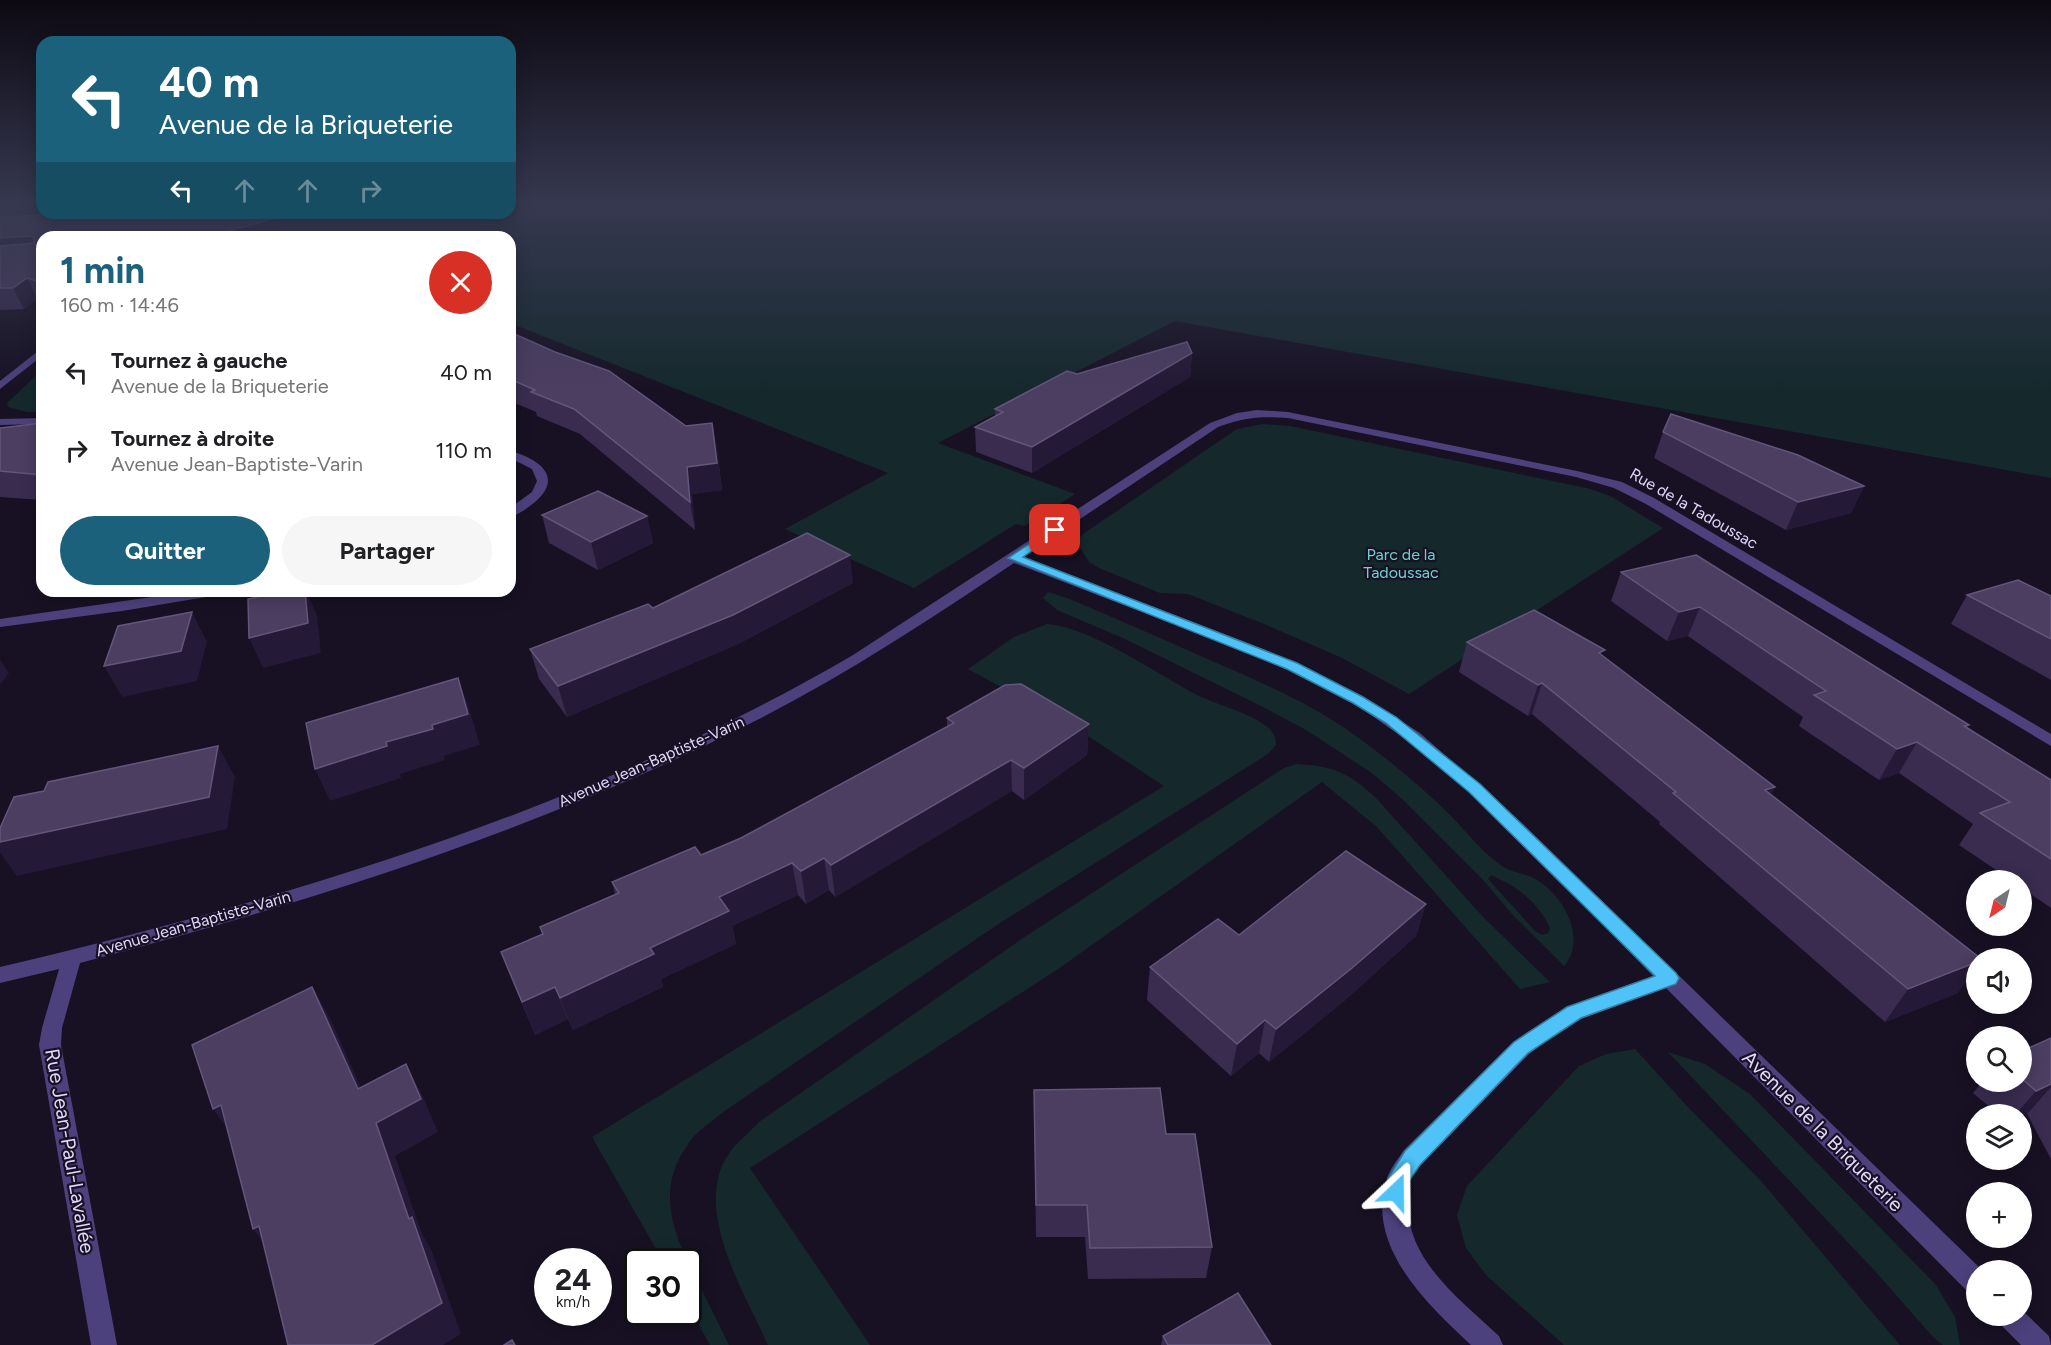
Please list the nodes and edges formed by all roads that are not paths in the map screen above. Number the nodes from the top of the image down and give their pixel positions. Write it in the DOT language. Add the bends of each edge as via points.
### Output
graph roads {
  1 [pos="36,356"];
  2 [pos="0,386"];
  3 [pos="1241,415"];
  4 [pos="0,422"];
  5 [pos="36,422"];
  6 [pos="516,457"];
  7 [pos="516,509"];
  8 [pos="1014,558"];
  9 [pos="182,597"];
  10 [pos="0,622"];
  11 [pos="2051,741"];
  12 [pos="72,958"];
  13 [pos="0,975"];
  14 [pos="1670,978"];
  15 [pos="1966,1272"];
  16 [pos="2020,1326"];
  17 [pos="104,1345"];
  18 [pos="1490,1345"];
  19 [pos="2040,1345"];
  1 -- 2 [label="street"];
  3 -- 8 [label="street, Avenue Jean-Baptiste-Varin" via="1214,425"];
  3 -- 11 [label="street, Rue de la Tadoussac" via="1288,415 1618,485"];
  4 -- 5 [label="street"];
  6 -- 7 [label="street" via="535,466 543,481 541,490"];
  8 -- 12 [label="street, Avenue Jean-Baptiste-Varin" via="917,623 808,687 596,787 344,879"];
  8 -- 14 [label="street, Avenue de la Briqueterie" via="1292,666 1383,715 1474,788"];
  9 -- 10 [label="street"];
  12 -- 13 [label="street, Avenue Jean-Baptiste-Varin"];
  12 -- 17 [label="street, Rue Jean-Paul-Lavallée" via="57,1004 50,1045"];
  14 -- 15 [label="street, Avenue de la Briqueterie"];
  14 -- 18 [label="street" via="1574,1013 1521,1048 1412,1158 1399,1178 1394,1206 1400,1237 1416,1269"];
  16 -- 19 [label="street"];
}
